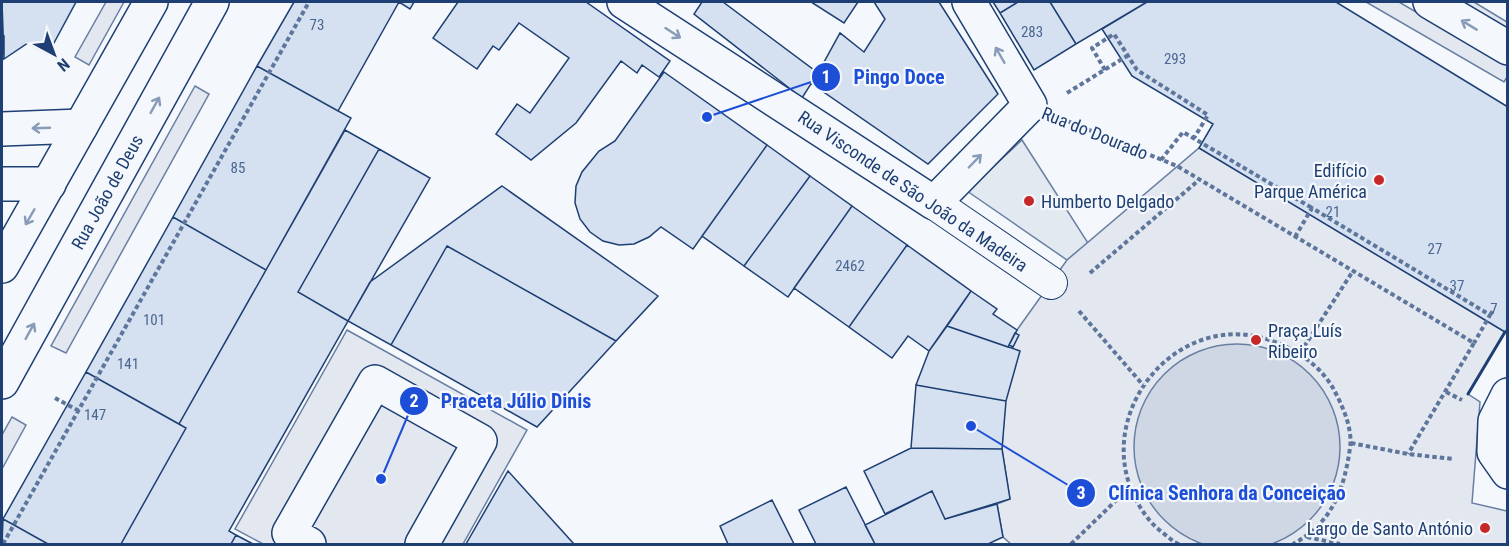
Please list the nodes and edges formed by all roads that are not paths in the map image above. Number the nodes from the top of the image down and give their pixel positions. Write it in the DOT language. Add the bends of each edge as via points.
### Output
graph roads {
  1 [pos="151,2"];
  2 [pos="212,2"];
  3 [pos="624,2"];
  4 [pos="969,2"];
  5 [pos="1430,2"];
  6 [pos="1508,48"];
  7 [pos="81,126"];
  8 [pos="2,129"];
  9 [pos="2,184"];
  10 [pos="49,184"];
  11 [pos="934,203"];
  12 [pos="2,266"];
  13 [pos="1058,289"];
  14 [pos="2,382"];
  15 [pos="1508,395"];
  16 [pos="1501,462"];
  17 [pos="309,544"];
  18 [pos="422,544"];
  1 -- 7 [label="street"];
  14 -- 2 [label="street, Rua João de Deus, one-way"];
  3 -- 11 [label="street, Rua Visconde de São João da Madeira, one-way"];
  11 -- 4 [label="street, Rua do Dourado, one-way" via="1030,105"];
  6 -- 5 [label="street, one-way"];
  7 -- 8 [label="street, one-way"];
  7 -- 10 [label="street"];
  9 -- 10 [label="street"];
  10 -- 12 [label="street, one-way"];
  11 -- 13 [label="street, Rua Visconde de São João da Madeira"];
  15 -- 16 [label="street" via="1495,421"];
  17 -- 18 [label="street" via="289,533 375,382 480,441"];
}
